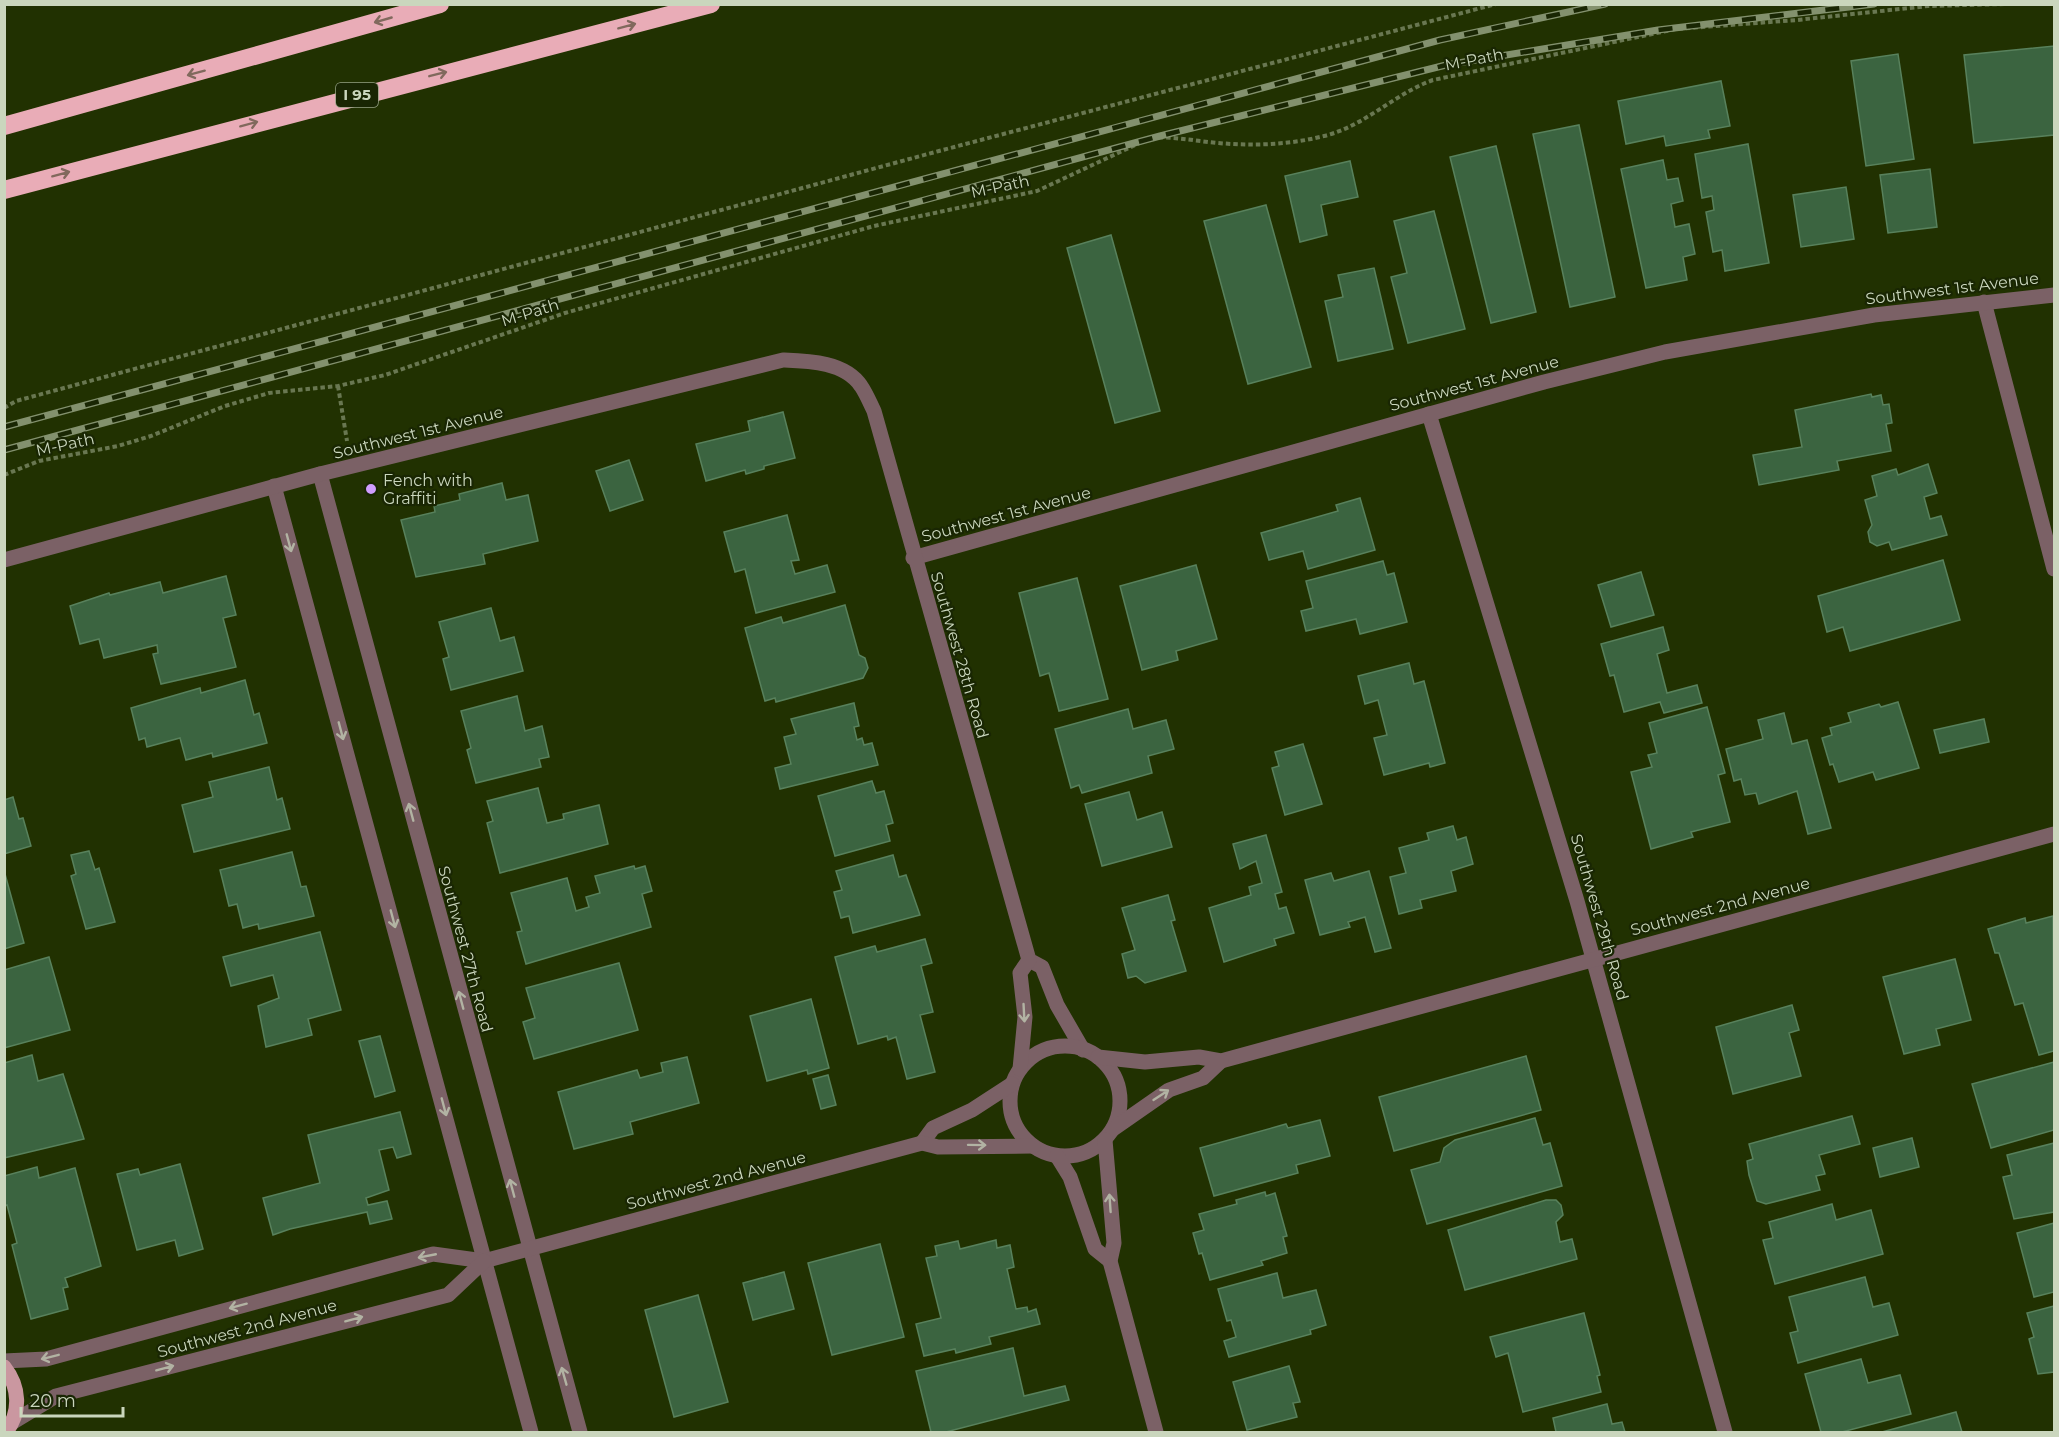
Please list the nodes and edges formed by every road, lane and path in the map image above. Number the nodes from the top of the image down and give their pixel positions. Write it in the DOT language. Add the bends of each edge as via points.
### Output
graph roads {
  1 [pos="440,4"];
  2 [pos="711,4"];
  3 [pos="1496,4"];
  4 [pos="2005,4"];
  5 [pos="4,126"];
  6 [pos="4,190"];
  7 [pos="2055,295"];
  8 [pos="1984,302"];
  9 [pos="842,370"];
  10 [pos="338,386"];
  11 [pos="4,408"];
  12 [pos="1429,414"];
  13 [pos="349,450"];
  14 [pos="320,474"];
  15 [pos="4,475"];
  16 [pos="274,486"];
  17 [pos="914,558"];
  18 [pos="4,560"];
  19 [pos="2055,569"];
  20 [pos="2055,834"];
  21 [pos="1594,958"];
  22 [pos="1029,960"];
  23 [pos="1083,1050"];
  24 [pos="1098,1058"];
  25 [pos="1221,1061"];
  26 [pos="1020,1069"];
  27 [pos="1012,1084"];
  28 [pos="1109,1134"];
  29 [pos="922,1143"];
  30 [pos="1033,1146"];
  31 [pos="1057,1156"];
  32 [pos="528,1249"];
  33 [pos="484,1261"];
  34 [pos="1110,1261"];
  35 [pos="4,1361"];
  36 [pos="4,1368"];
  37 [pos="8,1429"];
  38 [pos="531,1432"];
  39 [pos="580,1432"];
  40 [pos="1156,1432"];
  41 [pos="1725,1432"];
  1 -- 5 [label="highway, one-way"];
  6 -- 2 [label="highway, I 95, one-way"];
  3 -- 11 [label="path" via="939,151 16,401"];
  4 -- 10 [label="path, M-Path" via="1928,6 1676,29 1433,80 1412,87 1354,126 1323,137 1244,145 1170,136 1149,138 1037,191 874,226 555,316 385,375"];
  7 -- 8 [label="street, Southwest 1st Avenue"];
  8 -- 12 [label="street, Southwest 1st Avenue" via="1863,316 1665,352"];
  8 -- 19 [label="street"];
  9 -- 14 [label="street, Southwest 1st Avenue" via="814,361 783,360"];
  9 -- 17 [label="street, Southwest 28th Road" via="860,384 874,411"];
  10 -- 13 [label="path"];
  10 -- 15 [label="path, M-Path" via="269,393 140,439 39,461"];
  12 -- 17 [label="street, Southwest 1st Avenue"];
  12 -- 21 [label="street, Southwest 29th Road"];
  14 -- 16 [label="street, Southwest 1st Avenue"];
  32 -- 14 [label="street, Southwest 27th Road, one-way"];
  16 -- 18 [label="street, Southwest 1st Avenue"];
  16 -- 33 [label="street, one-way"];
  17 -- 22 [label="street, Southwest 28th Road"];
  20 -- 21 [label="street, Southwest 2nd Avenue"];
  21 -- 25 [label="street, Southwest 2nd Avenue"];
  21 -- 41 [label="street, Southwest 29th Road"];
  22 -- 23 [label="street, Southwest 28th Road" via="1042,967 1057,1005"];
  22 -- 26 [label="street, one-way" via="1020,973 1025,1017"];
  23 -- 24 [label="street"];
  23 -- 26 [label="street" via="1066,1046 1048,1048"];
  24 -- 25 [label="street, Southwest 2nd Avenue" via="1145,1062 1199,1057"];
  24 -- 28 [label="street" via="1117,1083 1120,1098 1119,1114"];
  28 -- 25 [label="street, Southwest 2nd Avenue, one-way" via="1169,1090 1203,1078"];
  26 -- 27 [label="street"];
  27 -- 29 [label="street, Southwest 2nd Avenue" via="933,1128"];
  27 -- 30 [label="street" via="1011,1112 1023,1137"];
  28 -- 31 [label="street" via="1083,1154"];
  34 -- 28 [label="street, one-way" via="1113,1243"];
  29 -- 30 [label="street, Southwest 2nd Avenue, one-way" via="938,1147"];
  29 -- 32 [label="street, Southwest 2nd Avenue"];
  30 -- 31 [label="street"];
  31 -- 34 [label="street" via="1070,1177 1095,1249"];
  32 -- 33 [label="street, Southwest 2nd Avenue"];
  39 -- 32 [label="street, Southwest 27th Road, one-way"];
  33 -- 35 [label="street, Southwest 2nd Avenue, one-way" via="433,1254 46,1359"];
  37 -- 33 [label="street, Southwest 2nd Avenue, one-way" via="56,1396 448,1295"];
  33 -- 38 [label="street"];
  34 -- 40 [label="street"];
  36 -- 37 [label="main road" via="17,1394 17,1407"];
}
